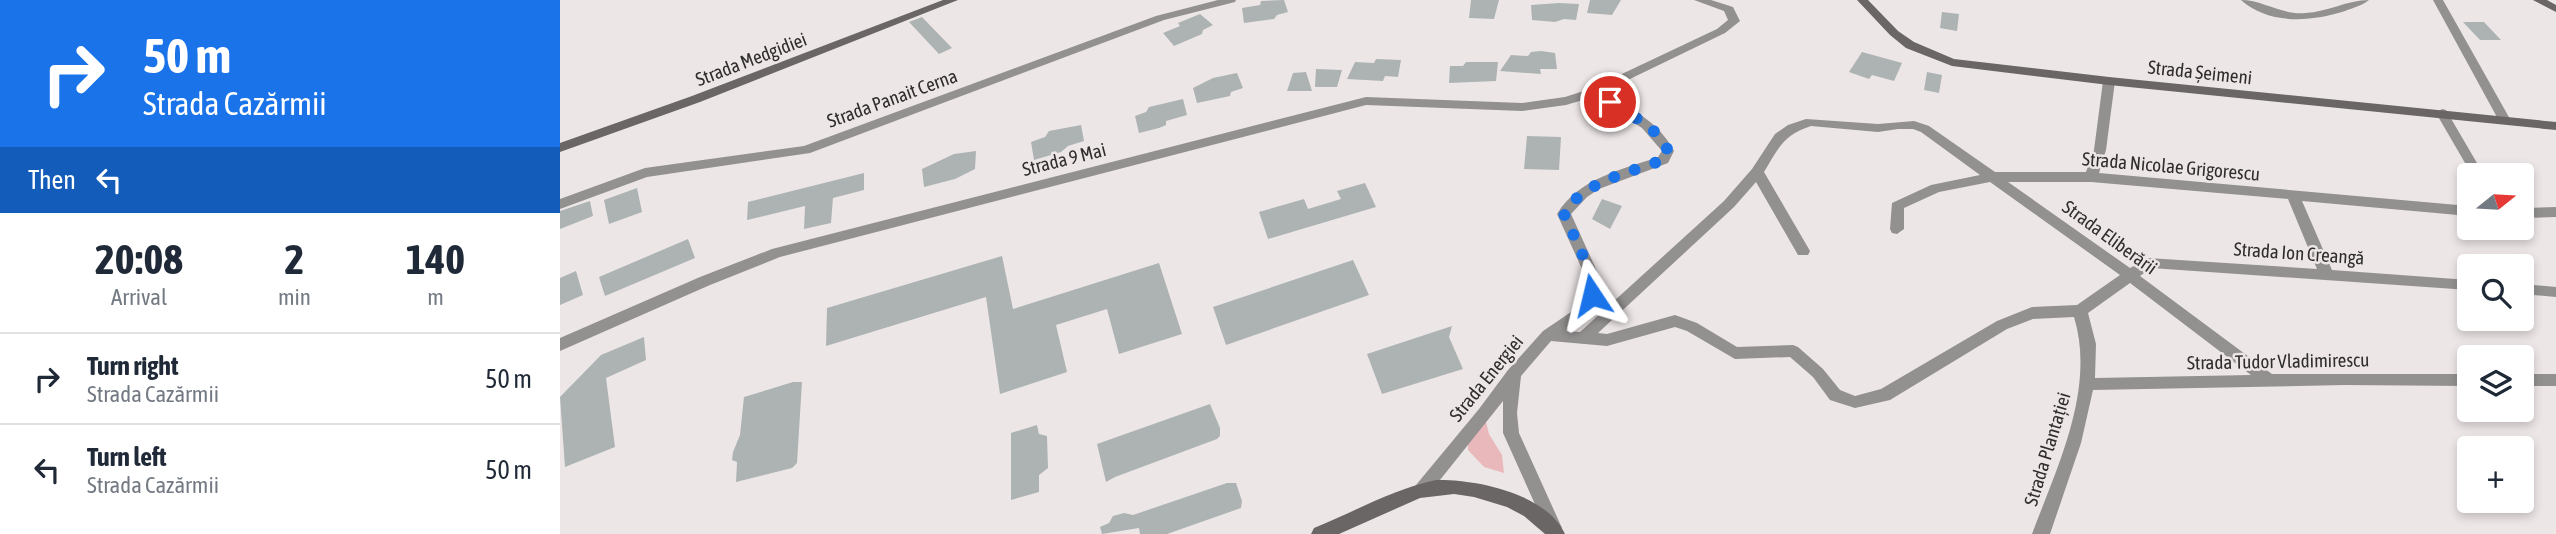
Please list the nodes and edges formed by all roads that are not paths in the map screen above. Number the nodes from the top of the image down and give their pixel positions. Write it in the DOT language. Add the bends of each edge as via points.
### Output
graph roads {
  1 [pos="953,0"];
  2 [pos="1231,0"];
  3 [pos="1699,0"];
  4 [pos="1863,0"];
  5 [pos="2246,0"];
  6 [pos="2364,0"];
  7 [pos="2438,0"];
  8 [pos="2538,0"];
  9 [pos="2556,9"];
  10 [pos="2109,81"];
  11 [pos="1594,92"];
  12 [pos="2442,113"];
  13 [pos="2504,119"];
  14 [pos="2556,126"];
  15 [pos="560,148"];
  16 [pos="2471,163"];
  17 [pos="1757,172"];
  18 [pos="1994,177"];
  19 [pos="2091,177"];
  20 [pos="2293,196"];
  21 [pos="560,204"];
  22 [pos="2457,210"];
  23 [pos="2556,212"];
  24 [pos="2534,213"];
  25 [pos="1897,229"];
  26 [pos="1803,251"];
  27 [pos="2326,273"];
  28 [pos="2131,276"];
  29 [pos="2457,284"];
  30 [pos="2534,290"];
  31 [pos="2556,292"];
  32 [pos="2080,312"];
  33 [pos="1548,335"];
  34 [pos="1583,338"];
  35 [pos="560,345"];
  36 [pos="1513,374"];
  37 [pos="2269,380"];
  38 [pos="2457,380"];
  39 [pos="2534,380"];
  40 [pos="2556,380"];
  41 [pos="2087,384"];
  42 [pos="1422,490"];
  43 [pos="1556,533"];
  44 [pos="1320,534"];
  45 [pos="2041,534"];
  1 -- 15 [label="main road, Strada Medgidiei"];
  2 -- 21 [label="street, Strada Panait Cerna" via="1160,18 806,150 645,173"];
  3 -- 11 [label="street, Strada 9 Mai" via="1729,9 1734,21"];
  4 -- 10 [label="main road, Strada Șeimeni" via="1894,33 1930,55 1979,66"];
  5 -- 6 [label="street" via="2291,18 2314,18"];
  7 -- 13 [label="street"];
  8 -- 9 [label="main road"];
  10 -- 12 [label="main road, Strada Șeimeni"];
  10 -- 19 [label="street" via="2100,150"];
  11 -- 33 [label="street" via="1653,130 1668,151 1663,160 1570,202 1564,214 1594,280 1592,295 1582,312"];
  11 -- 35 [label="street, Strada 9 Mai" via="1522,107 1366,101 777,253"];
  12 -- 13 [label="main road, Strada Șeimeni"];
  12 -- 16 [label="street"];
  13 -- 14 [label="main road, Strada Șeimeni"];
  17 -- 18 [label="street, Strada Eliberării" via="1779,136 1801,124 1826,122 1925,128"];
  17 -- 26 [label="street"];
  17 -- 34 [label="street"];
  18 -- 19 [label="street, Strada Nicolae Grigorescu"];
  18 -- 25 [label="street, Strada Nicolae Grigorescu" via="1936,188 1897,206"];
  18 -- 28 [label="street, Strada Eliberării"];
  19 -- 20 [label="street, Strada Nicolae Grigorescu"];
  20 -- 22 [label="street, Strada Nicolae Grigorescu"];
  20 -- 27 [label="street"];
  23 -- 24 [label="street"];
  27 -- 28 [label="street, Strada Ion Creangă" via="2148,263"];
  27 -- 29 [label="street, Strada Ion Creangă"];
  28 -- 32 [label="street"];
  28 -- 37 [label="street, Strada Eliberării"];
  30 -- 31 [label="street"];
  32 -- 34 [label="street, Strada Energiei" via="2032,313 2002,325 1885,395 1855,401 1835,395 1793,351 1735,353 1675,321 1607,340"];
  32 -- 41 [label="street, Strada Plantației" via="2089,346"];
  33 -- 34 [label="street, Strada Energiei"];
  33 -- 36 [label="street, Strada Energiei"];
  36 -- 42 [label="street, Strada Energiei"];
  36 -- 43 [label="street" via="1511,433"];
  37 -- 38 [label="street, Strada Tudor Vladimirescu"];
  37 -- 41 [label="street, Strada Tudor Vladimirescu"];
  39 -- 40 [label="street"];
  41 -- 45 [label="street, Strada Plantației" via="2069,456"];
  42 -- 43 [label="main road" via="1485,492 1516,502"];
  42 -- 44 [label="main road, Strada Energiei"];
}
